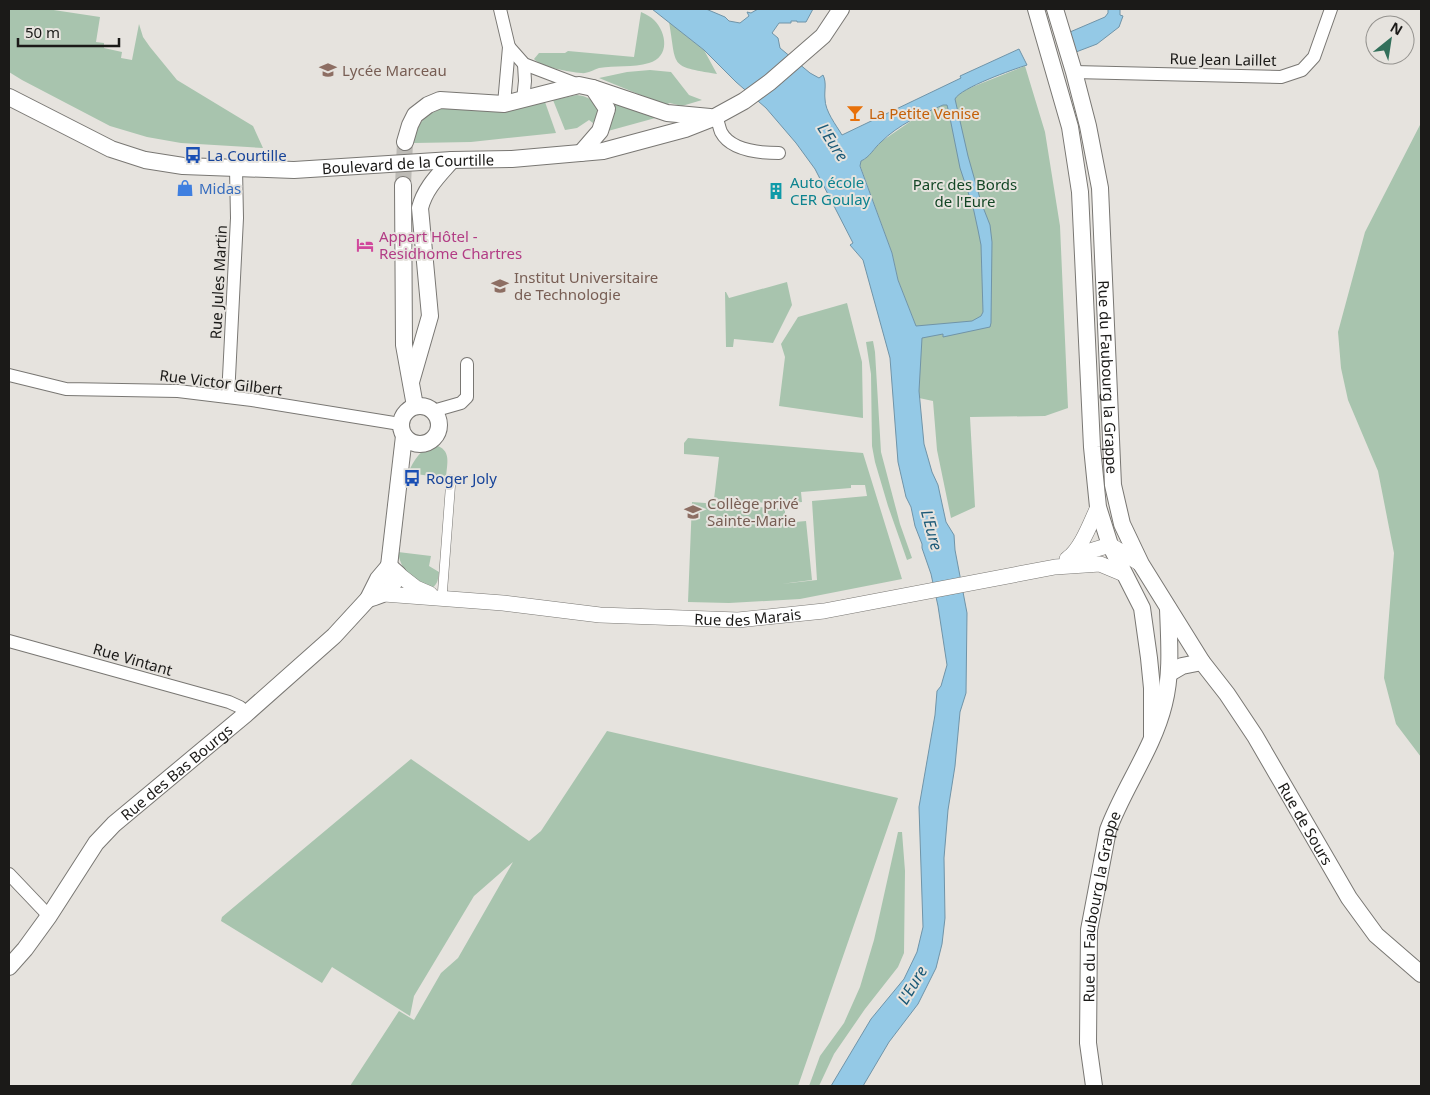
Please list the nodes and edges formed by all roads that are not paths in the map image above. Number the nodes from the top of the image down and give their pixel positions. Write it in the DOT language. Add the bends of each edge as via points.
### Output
graph roads {
  1 [pos="500,9"];
  2 [pos="827,9"];
  3 [pos="841,9"];
  4 [pos="1036,9"];
  5 [pos="1055,9"];
  6 [pos="1331,9"];
  7 [pos="509,47"];
  8 [pos="799,58"];
  9 [pos="524,64"];
  10 [pos="1074,72"];
  11 [pos="586,86"];
  12 [pos="9,97"];
  13 [pos="523,100"];
  14 [pos="504,104"];
  15 [pos="714,117"];
  16 [pos="404,142"];
  17 [pos="581,153"];
  18 [pos="779,153"];
  19 [pos="452,160"];
  20 [pos="236,169"];
  21 [pos="403,185"];
  22 [pos="467,364"];
  23 [pos="9,375"];
  24 [pos="411,382"];
  25 [pos="228,397"];
  26 [pos="416,406"];
  27 [pos="433,411"];
  28 [pos="402,430"];
  29 [pos="420,445"];
  30 [pos="400,475"];
  31 [pos="451,479"];
  32 [pos="1098,507"];
  33 [pos="1122,524"];
  34 [pos="1110,546"];
  35 [pos="1070,558"];
  36 [pos="1100,564"];
  37 [pos="1140,564"];
  38 [pos="1055,567"];
  39 [pos="393,570"];
  40 [pos="1124,574"];
  41 [pos="384,594"];
  42 [pos="440,598"];
  43 [pos="368,599"];
  44 [pos="1142,608"];
  45 [pos="1168,608"];
  46 [pos="1169,632"];
  47 [pos="9,641"];
  48 [pos="1202,662"];
  49 [pos="1170,673"];
  50 [pos="246,714"];
  51 [pos="1152,736"];
  52 [pos="9,874"];
  53 [pos="49,916"];
  54 [pos="9,967"];
  55 [pos="1421,974"];
  56 [pos="1094,1086"];
  1 -- 7 [label="street"];
  2 -- 8 [label="main road, Boulevard de la Courtille"];
  3 -- 8 [label="main road, Boulevard de la Courtille" via="823,36"];
  4 -- 32 [label="main road, Rue du Faubourg la Grappe" via="1070,127 1080,192 1092,447"];
  5 -- 10 [label="main road, Rue du Faubourg la Grappe"];
  6 -- 10 [label="street, Rue Jean Laillet" via="1314,57 1302,70 1281,77"];
  7 -- 9 [label="street"];
  7 -- 14 [label="street"];
  8 -- 15 [label="main road, Boulevard de la Courtille" via="744,101"];
  9 -- 11 [label="street"];
  9 -- 13 [label="street"];
  10 -- 33 [label="main road, Rue du Faubourg la Grappe" via="1100,188 1113,485"];
  11 -- 13 [label="main road"];
  11 -- 15 [label="main road" via="667,113"];
  11 -- 17 [label="main road" via="607,109 600,131"];
  12 -- 20 [label="main road, Boulevard de la Courtille" via="119,152 182,166"];
  13 -- 14 [label="main road"];
  14 -- 16 [label="main road" via="440,100 428,104 415,115"];
  15 -- 17 [label="main road, Boulevard de la Courtille" via="633,144"];
  15 -- 18 [label="street" via="721,132 733,144 762,153"];
  17 -- 19 [label="main road, Boulevard de la Courtille"];
  19 -- 20 [label="main road, Boulevard de la Courtille" via="294,170"];
  19 -- 24 [label="main road" via="423,196 420,208 430,316"];
  20 -- 25 [label="street, Rue Jules Martin" via="237,218"];
  21 -- 24 [label="main road" via="404,345"];
  22 -- 27 [label="street" via="467,398 461,403"];
  23 -- 25 [label="street, Rue Victor Gilbert" via="66,389 178,390"];
  24 -- 26 [label="main road"];
  25 -- 28 [label="street, Rue Victor Gilbert"];
  26 -- 27 [label="main road" via="425,406"];
  26 -- 28 [label="main road" via="404,414"];
  27 -- 29 [label="main road" via="439,420 438,432 433,440"];
  28 -- 29 [label="main road" via="411,442"];
  28 -- 30 [label="main road"];
  29 -- 30 [label="main road"];
  30 -- 39 [label="main road"];
  31 -- 42 [label="street"];
  32 -- 34 [label="main road, Rue du Faubourg la Grappe"];
  32 -- 35 [label="street, Rue des Marais"];
  33 -- 34 [label="street"];
  33 -- 37 [label="main road, Rue du Faubourg la Grappe"];
  34 -- 35 [label="street, Rue des Marais"];
  34 -- 36 [label="street"];
  34 -- 37 [label="street"];
  34 -- 40 [label="main road, Rue du Faubourg la Grappe"];
  35 -- 38 [label="street, Rue des Marais"];
  36 -- 38 [label="street, Rue des Marais"];
  36 -- 40 [label="street, Rue des Marais"];
  37 -- 45 [label="main road, Rue du Faubourg la Grappe"];
  38 -- 42 [label="street, Rue des Marais" via="824,611 738,620 600,615"];
  39 -- 41 [label="main road" via="392,587"];
  39 -- 42 [label="street, Rue des Marais" via="416,588"];
  39 -- 43 [label="main road, Rue des Bas Bourgs" via="380,576"];
  40 -- 44 [label="main road, Rue du Faubourg la Grappe"];
  41 -- 42 [label="street, Rue des Marais"];
  41 -- 43 [label="main road"];
  43 -- 50 [label="main road, Rue des Bas Bourgs" via="334,636"];
  44 -- 46 [label="main road, Rue de Sours"];
  44 -- 51 [label="main road, Rue du Faubourg la Grappe" via="1151,680"];
  45 -- 46 [label="main road, Rue du Faubourg la Grappe"];
  45 -- 48 [label="main road, Rue de Sours"];
  46 -- 48 [label="main road, Rue de Sours"];
  46 -- 49 [label="main road, Rue du Faubourg la Grappe"];
  47 -- 50 [label="street, Rue Vintant" via="228,702"];
  48 -- 49 [label="main road" via="1182,666"];
  48 -- 55 [label="main road, Rue de Sours" via="1255,736 1349,898 1376,934"];
  49 -- 51 [label="main road, Rue du Faubourg la Grappe" via="1164,705"];
  50 -- 53 [label="main road, Rue des Bas Bourgs" via="114,824 96,843"];
  51 -- 56 [label="main road, Rue du Faubourg la Grappe" via="1108,830 1089,930 1088,1043"];
  52 -- 53 [label="street"];
  53 -- 54 [label="main road, Rue des Bas Bourgs"];
}
